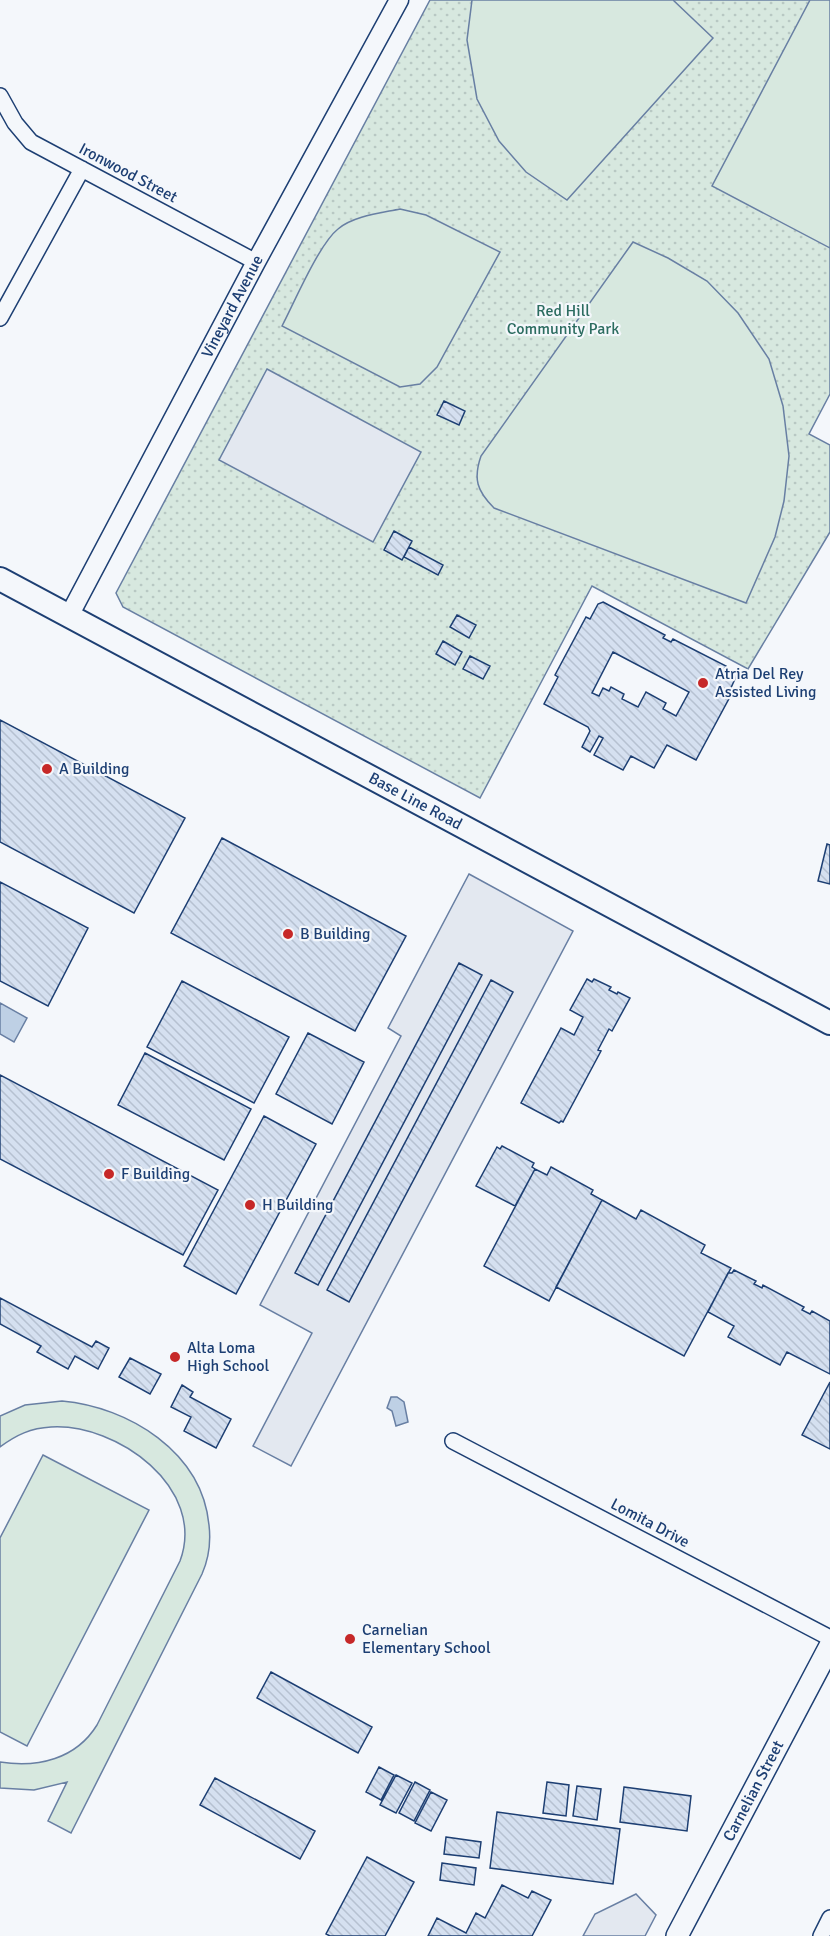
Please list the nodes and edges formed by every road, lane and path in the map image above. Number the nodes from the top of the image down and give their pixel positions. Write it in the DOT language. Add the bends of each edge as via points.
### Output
graph roads {
  1 [pos="399,0"];
  2 [pos="0,96"];
  3 [pos="82,169"];
  4 [pos="256,262"];
  5 [pos="0,318"];
  6 [pos="0,579"];
  7 [pos="69,616"];
  8 [pos="830,1023"];
  9 [pos="453,1441"];
  10 [pos="830,1638"];
  11 [pos="830,1646"];
  12 [pos="830,1918"];
  13 [pos="677,1936"];
  14 [pos="821,1936"];
  1 -- 4 [label="street, Vineyard Avenue"];
  2 -- 3 [label="street, Ironwood Street" via="31,142"];
  3 -- 4 [label="street, Ironwood Street"];
  3 -- 5 [label="street"];
  4 -- 7 [label="street, Vineyard Avenue"];
  6 -- 7 [label="main road, Base Line Road"];
  7 -- 8 [label="main road, Base Line Road"];
  9 -- 10 [label="street, Lomita Drive"];
  11 -- 13 [label="main road, Carnelian Street"];
  12 -- 14 [label="street"];
}
